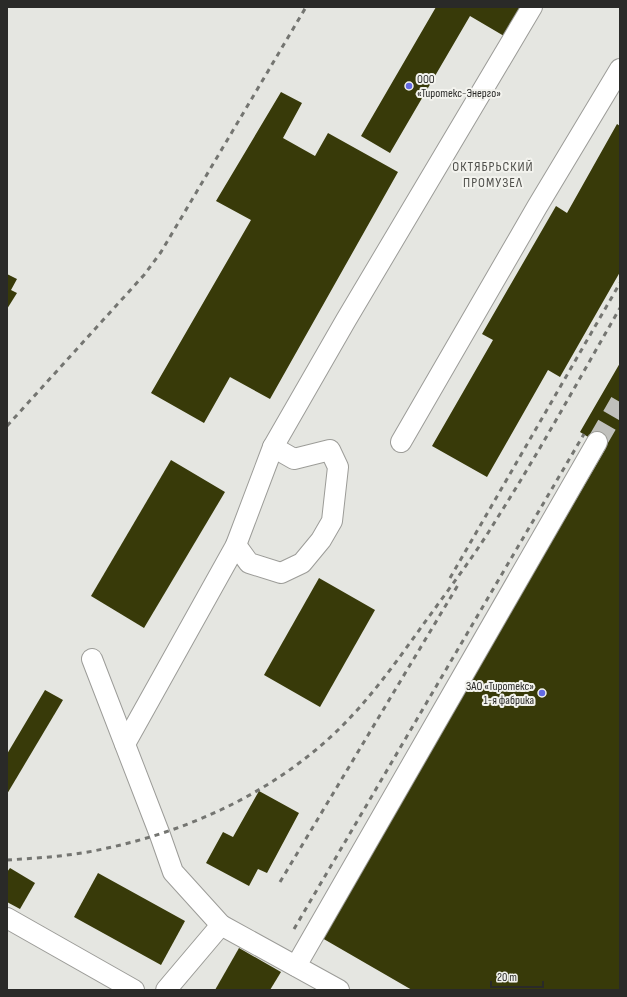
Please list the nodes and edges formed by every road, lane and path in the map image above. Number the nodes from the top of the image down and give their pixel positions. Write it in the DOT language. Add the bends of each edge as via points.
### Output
graph roads {
  1 [pos="532,7"];
  2 [pos="620,69"];
  3 [pos="401,442"];
  4 [pos="597,442"];
  5 [pos="273,447"];
  6 [pos="236,545"];
  7 [pos="92,659"];
  8 [pos="125,744"];
  9 [pos="7,918"];
  10 [pos="221,925"];
  11 [pos="296,966"];
  12 [pos="134,990"];
  13 [pos="166,990"];
  14 [pos="339,990"];
  1 -- 5 [label="lane"];
  2 -- 3 [label="lane"];
  4 -- 11 [label="lane"];
  5 -- 6 [label="lane"];
  5 -- 6 [label="lane" via="294,459 330,450 338,466 332,521 321,540 302,563 281,573 249,563"];
  6 -- 8 [label="lane"];
  7 -- 8 [label="lane"];
  8 -- 10 [label="lane" via="173,872"];
  9 -- 12 [label="lane"];
  10 -- 11 [label="lane"];
  10 -- 13 [label="lane"];
  11 -- 14 [label="lane"];
}
